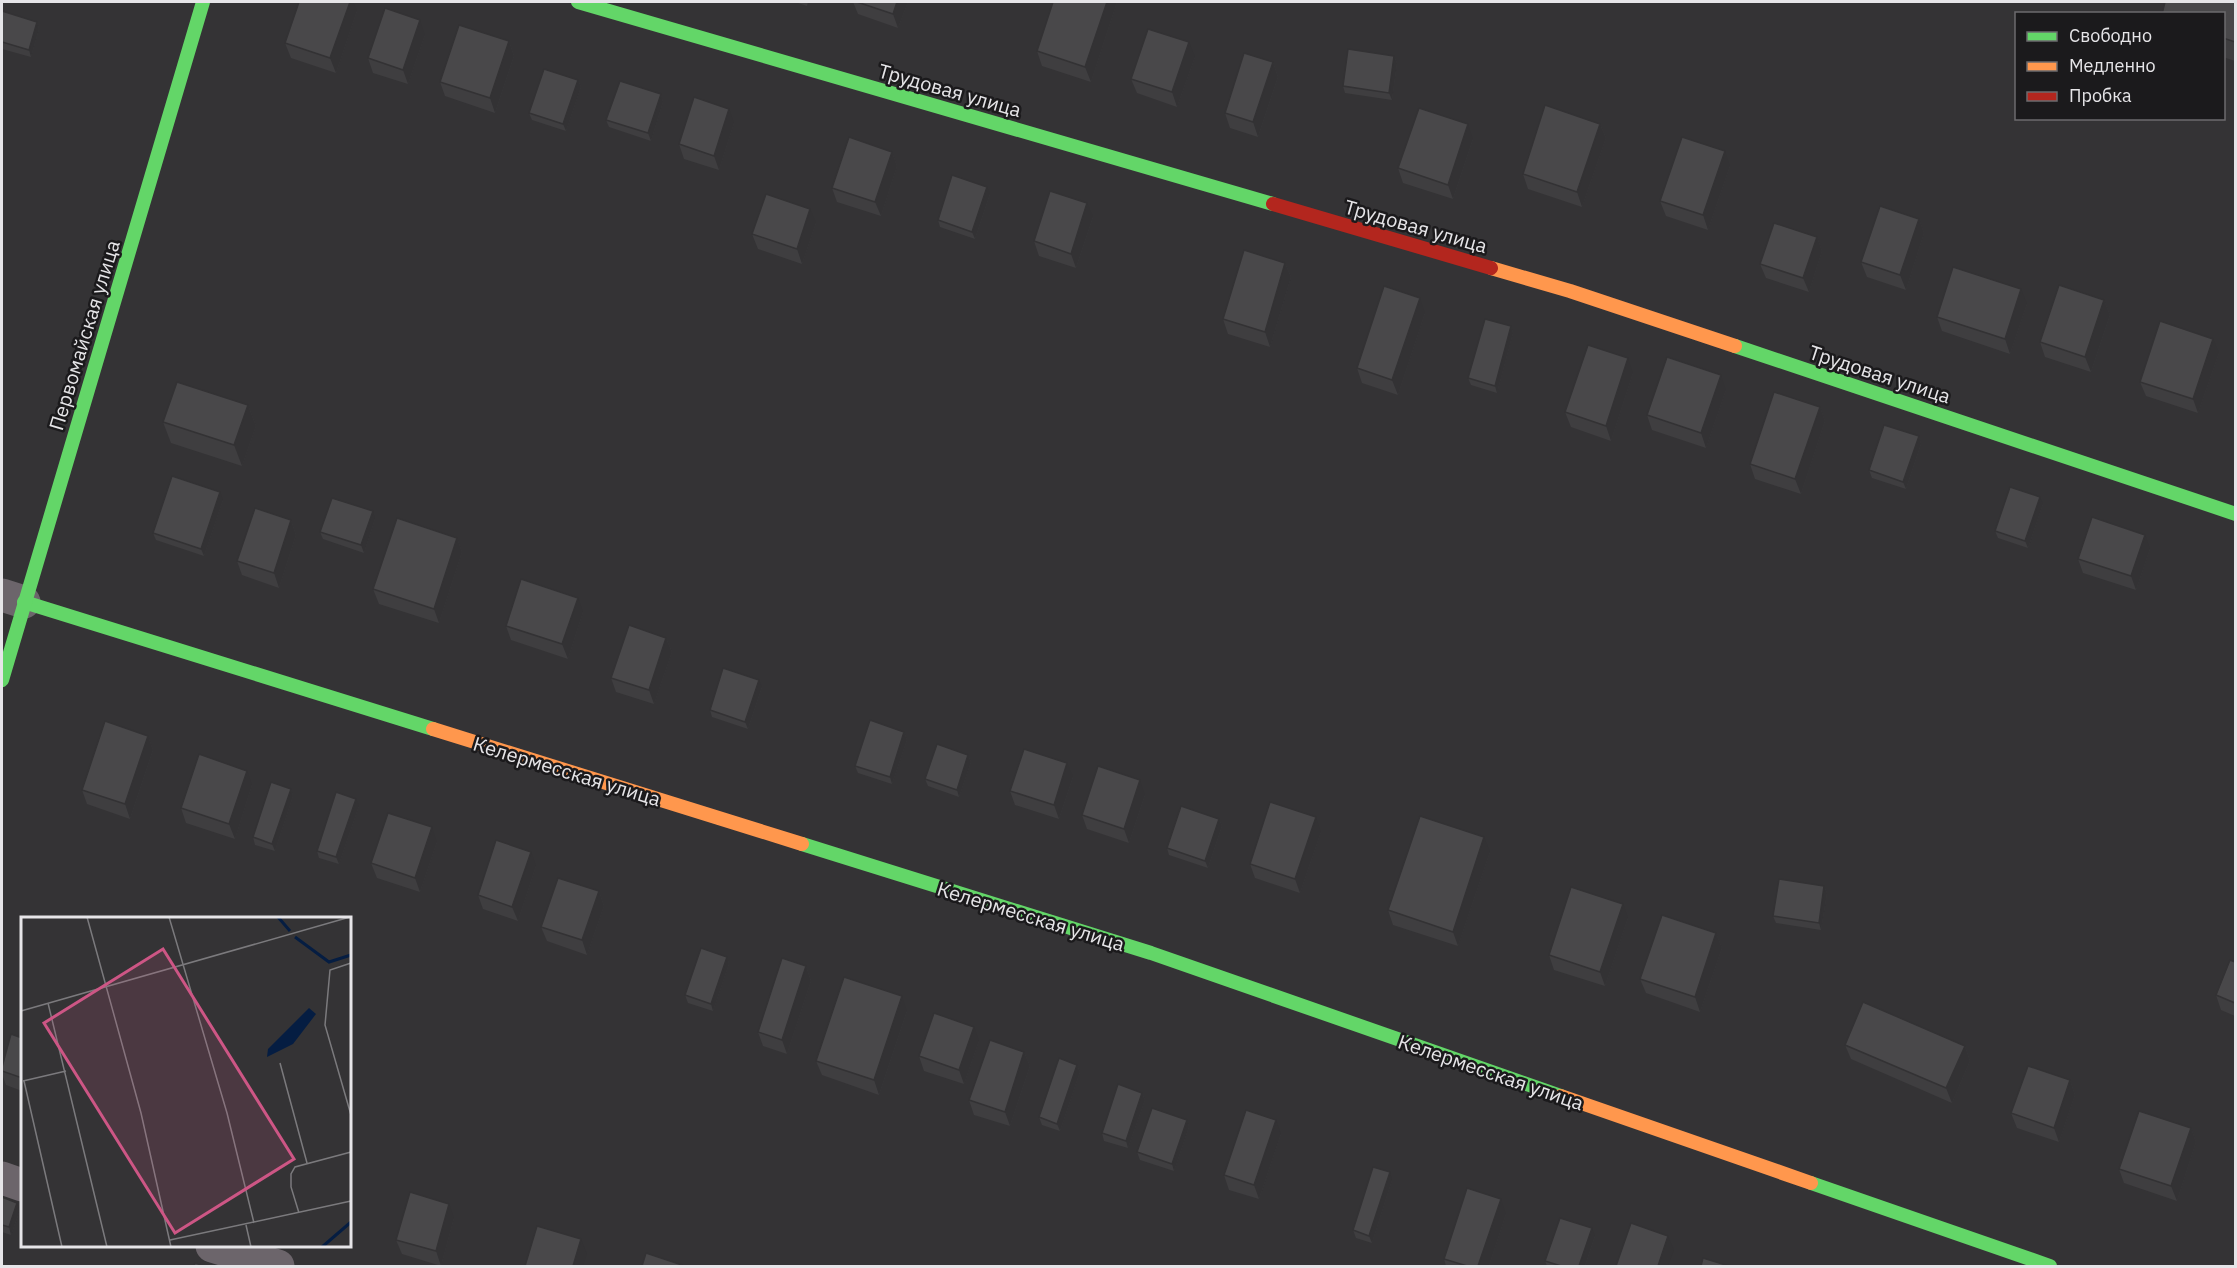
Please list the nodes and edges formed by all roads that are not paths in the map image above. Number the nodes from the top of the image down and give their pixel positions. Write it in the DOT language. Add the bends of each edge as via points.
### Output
graph roads {
  1 [pos="203,2"];
  2 [pos="578,2"];
  3 [pos="2235,513"];
  4 [pos="13,598"];
  5 [pos="2,680"];
  6 [pos="2,1178"];
  7 [pos="21,1185"];
  8 [pos="219,1247"];
  9 [pos="278,1266"];
  10 [pos="2050,1266"];
  1 -- 4 [label="street, Первомайская улица"];
  2 -- 3 [label="street, Трудовая улица" via="1570,291"];
  4 -- 5 [label="street, Первомайская улица"];
  4 -- 10 [label="street, Келермесская улица" via="1150,953"];
  6 -- 7 [label="street"];
  8 -- 9 [label="street"];
}
